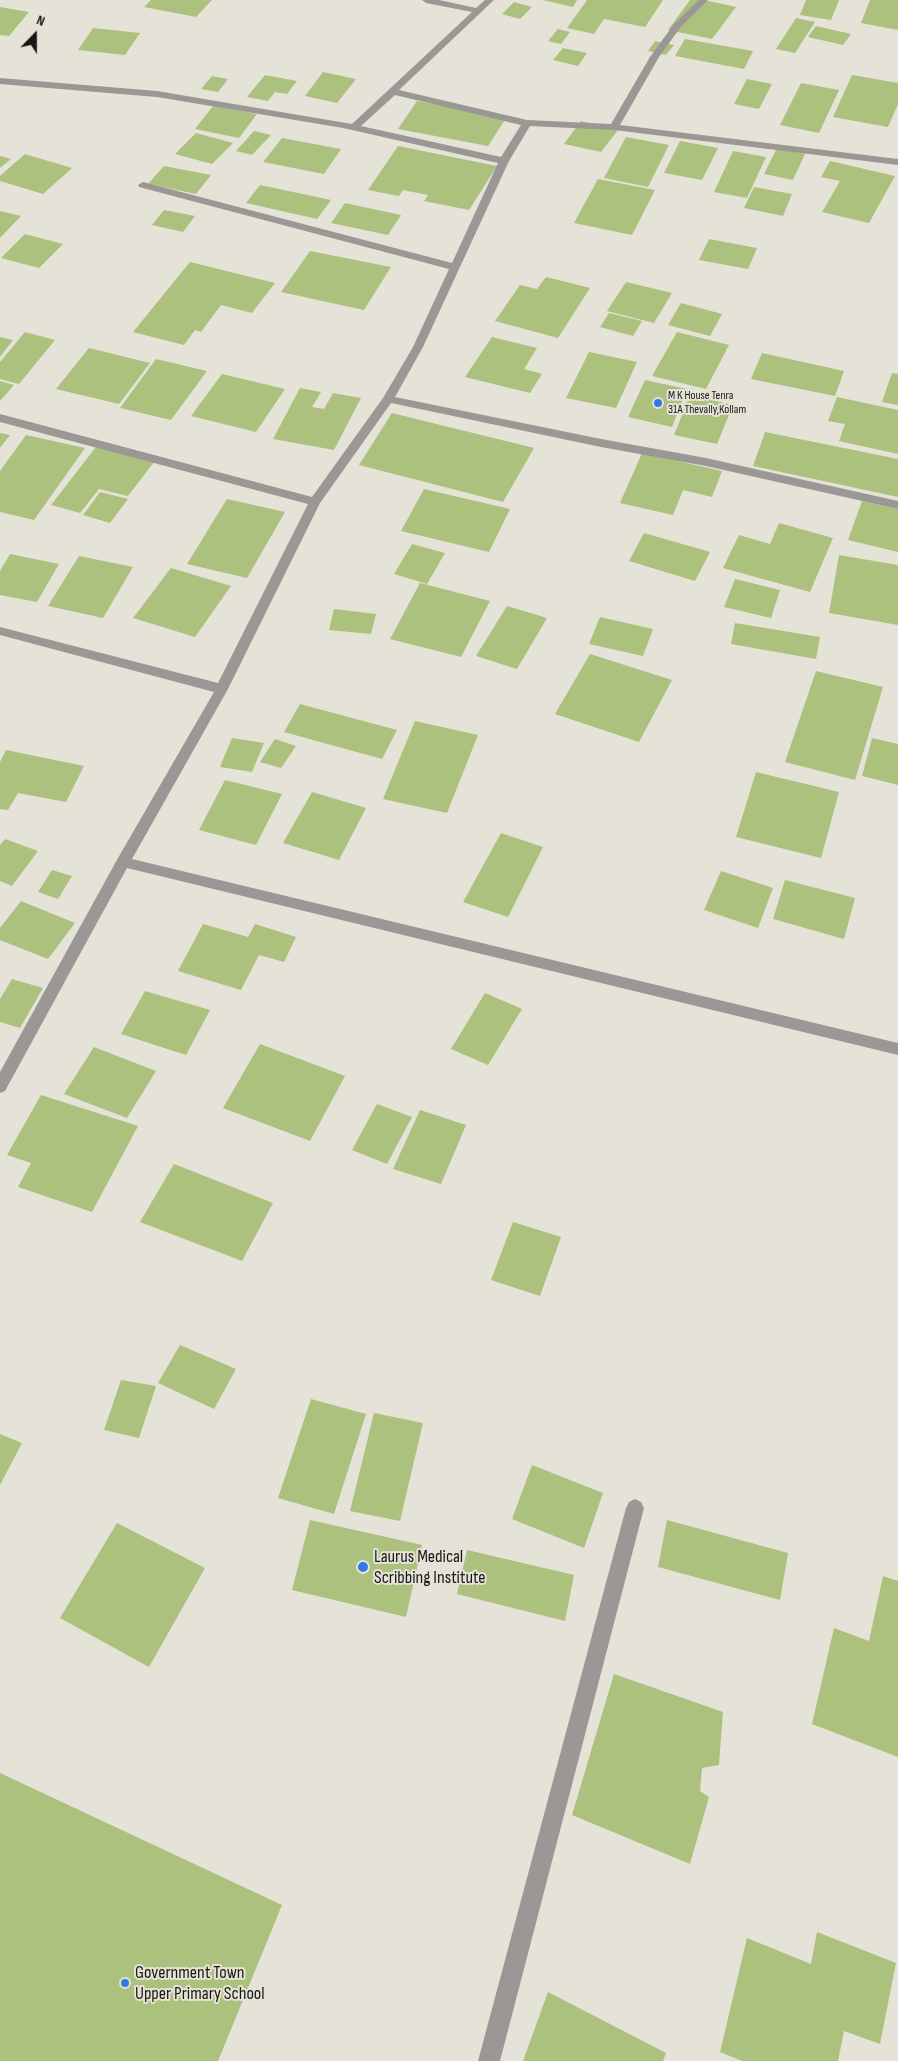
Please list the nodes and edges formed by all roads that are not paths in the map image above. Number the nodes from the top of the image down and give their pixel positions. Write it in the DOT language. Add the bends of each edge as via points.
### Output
graph roads {
  1 [pos="426,0"];
  2 [pos="490,0"];
  3 [pos="704,0"];
  4 [pos="478,11"];
  5 [pos="0,81"];
  6 [pos="394,92"];
  7 [pos="527,123"];
  8 [pos="614,127"];
  9 [pos="354,128"];
  10 [pos="504,161"];
  11 [pos="898,162"];
  12 [pos="143,185"];
  13 [pos="455,267"];
  14 [pos="388,399"];
  15 [pos="0,418"];
  16 [pos="314,502"];
  17 [pos="898,505"];
  18 [pos="0,631"];
  19 [pos="222,689"];
  20 [pos="123,862"];
  21 [pos="898,1049"];
  22 [pos="0,1086"];
  23 [pos="635,1508"];
  24 [pos="489,2061"];
  1 -- 4 [label="street"];
  2 -- 4 [label="street"];
  3 -- 8 [label="street" via="678,26 655,57"];
  4 -- 6 [label="street"];
  5 -- 9 [label="street" via="157,94"];
  6 -- 7 [label="street"];
  6 -- 9 [label="street"];
  7 -- 8 [label="street"];
  7 -- 10 [label="street"];
  8 -- 11 [label="street"];
  9 -- 10 [label="street"];
  10 -- 13 [label="street"];
  12 -- 13 [label="street"];
  13 -- 14 [label="street" via="418,347"];
  14 -- 16 [label="street"];
  14 -- 17 [label="street" via="698,460"];
  15 -- 16 [label="street"];
  16 -- 19 [label="street"];
  18 -- 19 [label="street"];
  19 -- 20 [label="street"];
  20 -- 21 [label="street"];
  20 -- 22 [label="street"];
  23 -- 24 [label="street"];
}
